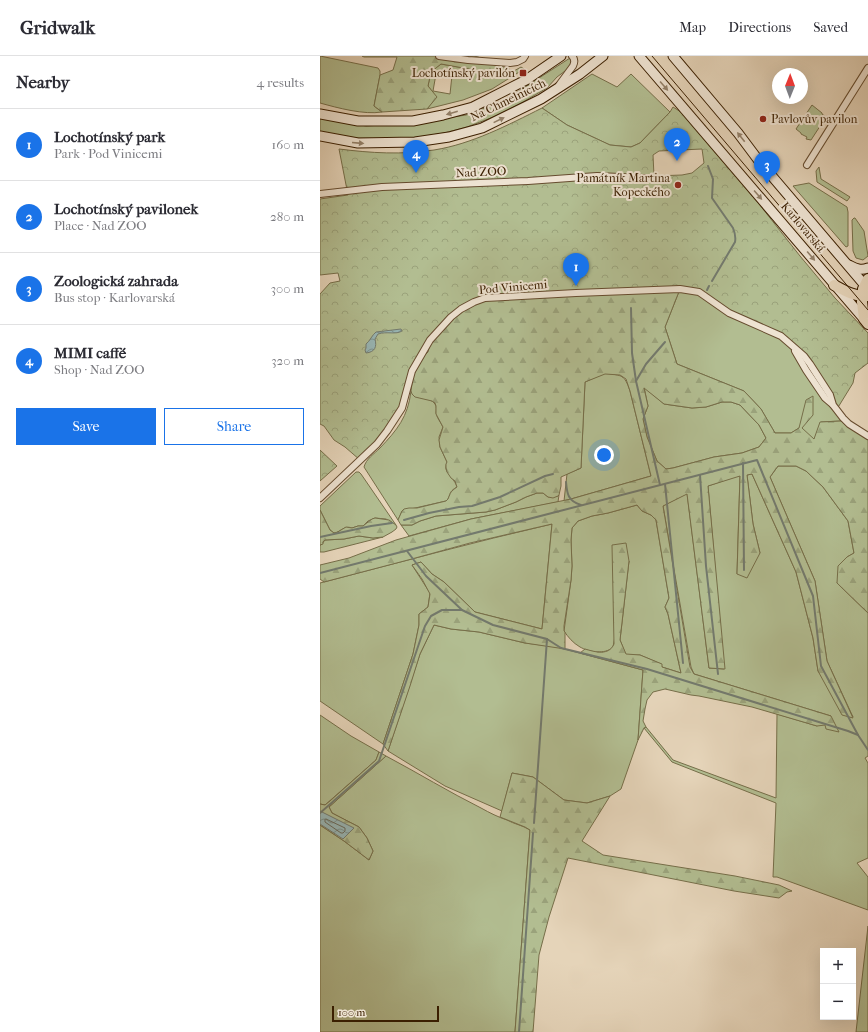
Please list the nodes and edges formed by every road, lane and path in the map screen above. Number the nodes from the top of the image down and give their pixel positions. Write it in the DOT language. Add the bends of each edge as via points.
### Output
graph roads {
  1 [pos="439,56"];
  2 [pos="525,56"];
  3 [pos="561,56"];
  4 [pos="572,56"];
  5 [pos="603,56"];
  6 [pos="639,56"];
  7 [pos="673,56"];
  8 [pos="868,68"];
  9 [pos="554,91"];
  10 [pos="320,114"];
  11 [pos="320,136"];
  12 [pos="807,165"];
  13 [pos="643,178"];
  14 [pos="320,194"];
  15 [pos="842,260"];
  16 [pos="868,268"];
  17 [pos="834,285"];
  18 [pos="866,289"];
  19 [pos="866,322"];
  20 [pos="868,436"];
  21 [pos="320,498"];
  1 -- 2 [label="street" via="510,64"];
  3 -- 10 [label="main road, Na Chmelnicích, one-way" via="520,84 473,107 443,115 413,121 358,121"];
  4 -- 9 [label="street" via="575,62 573,66"];
  5 -- 9 [label="main road, Na Chmelnicích"];
  6 -- 17 [label="main road, Karlovarská, one-way"];
  15 -- 7 [label="main road, Karlovarská, one-way"];
  8 -- 12 [label="street"];
  11 -- 9 [label="main road, Na Chmelnicích, one-way" via="358,144 415,142 449,137 482,128"];
  13 -- 14 [label="street, Nad ZOO" via="597,176 390,187"];
  15 -- 16 [label="main road" via="859,269"];
  15 -- 18 [label="main road, Karlovarská"];
  17 -- 18 [label="main road" via="852,294"];
  17 -- 19 [label="main road, Karlovarská"];
  18 -- 19 [label="main road" via="862,302"];
  20 -- 21 [label="street, Pod Vinicemi" via="843,418 804,356 781,336 729,313 699,292 680,289 485,298 461,309 430,340 412,371 402,408 387,431 377,444"];
}
